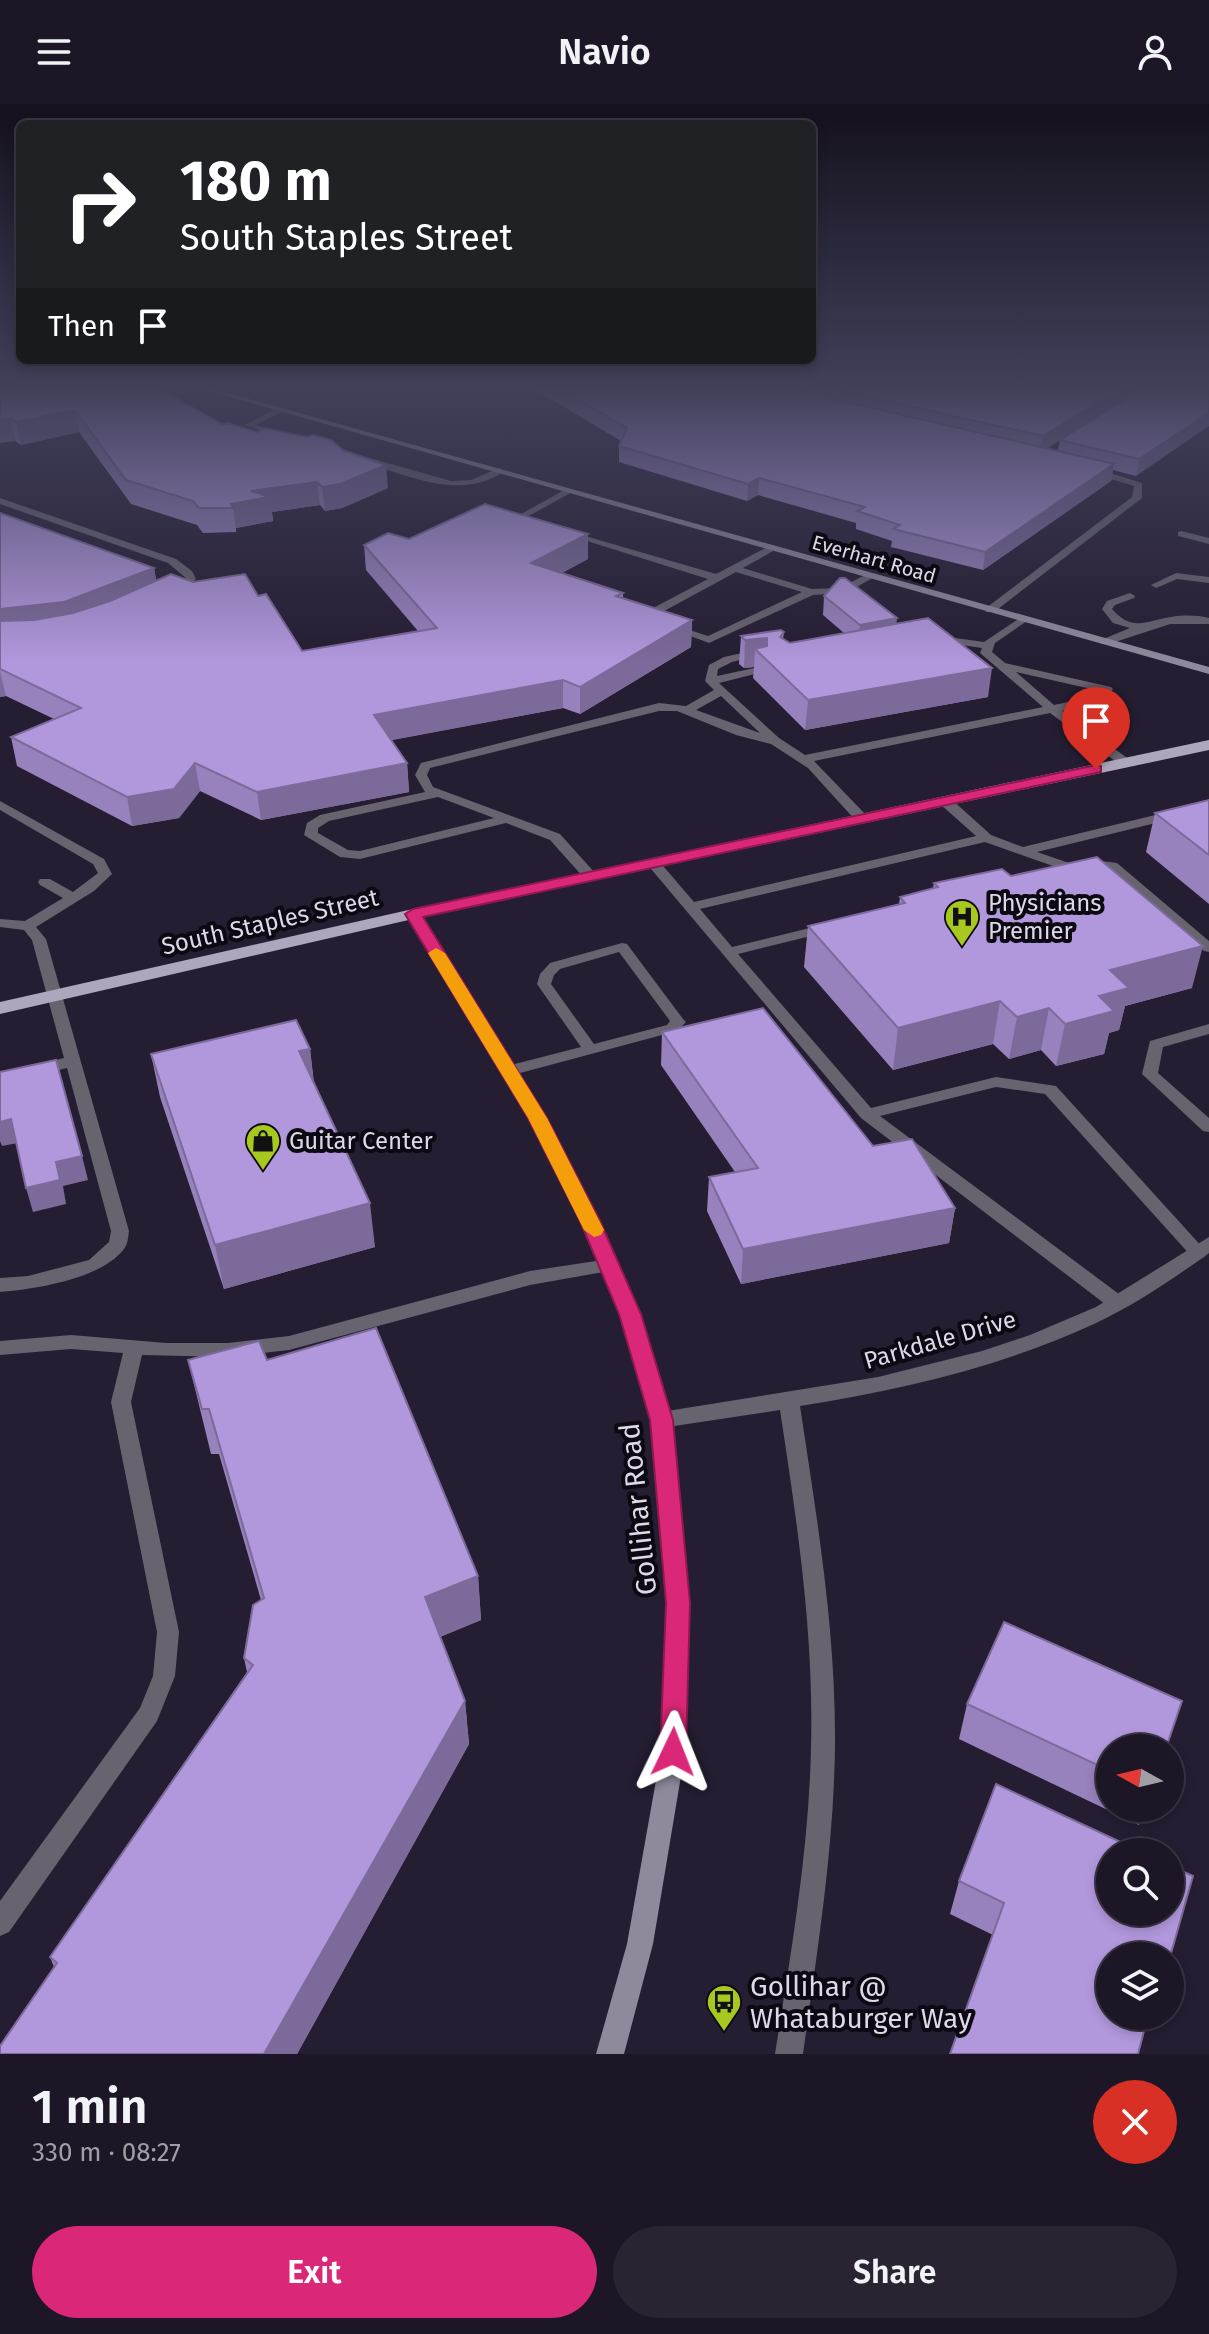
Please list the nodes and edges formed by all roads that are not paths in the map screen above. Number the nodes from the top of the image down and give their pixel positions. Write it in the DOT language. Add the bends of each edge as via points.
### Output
graph roads {
  1 [pos="437,480"];
  2 [pos="480,480"];
  3 [pos="530,480"];
  4 [pos="1122,480"];
  5 [pos="569,491"];
  6 [pos="0,501"];
  7 [pos="550,527"];
  8 [pos="565,532"];
  9 [pos="1181,534"];
  10 [pos="1209,541"];
  11 [pos="771,548"];
  12 [pos="734,568"];
  13 [pos="871,576"];
  14 [pos="717,578"];
  15 [pos="1209,580"];
  16 [pos="1156,585"];
  17 [pos="811,592"];
  18 [pos="1130,596"];
  19 [pos="166,597"];
  20 [pos="1209,606"];
  21 [pos="990,610"];
  22 [pos="1196,617"];
  23 [pos="1023,619"];
  24 [pos="1209,621"];
  25 [pos="1140,628"];
  26 [pos="915,640"];
  27 [pos="1105,642"];
  28 [pos="988,646"];
  29 [pos="770,650"];
  30 [pos="998,665"];
  31 [pos="1206,667"];
  32 [pos="759,670"];
  33 [pos="711,681"];
  34 [pos="722,691"];
  35 [pos="1052,709"];
  36 [pos="686,711"];
  37 [pos="775,741"];
  38 [pos="1209,745"];
  39 [pos="803,759"];
  40 [pos="1126,763"];
  41 [pos="439,793"];
  42 [pos="945,801"];
  43 [pos="0,805"];
  44 [pos="1209,806"];
  45 [pos="508,819"];
  46 [pos="862,819"];
  47 [pos="986,838"];
  48 [pos="1023,851"];
  49 [pos="653,863"];
  50 [pos="1067,867"];
  51 [pos="1036,875"];
  52 [pos="590,876"];
  53 [pos="45,882"];
  54 [pos="73,898"];
  55 [pos="691,907"];
  56 [pos="413,914"];
  57 [pos="0,923"];
  58 [pos="837,925"];
  59 [pos="28,926"];
  60 [pos="1209,948"];
  61 [pos="729,952"];
  62 [pos="56,995"];
  63 [pos="0,1008"];
  64 [pos="1208,1031"];
  65 [pos="590,1049"];
  66 [pos="74,1061"];
  67 [pos="509,1071"];
  68 [pos="0,1079"];
  69 [pos="867,1114"];
  70 [pos="1209,1127"];
  71 [pos="1204,1248"];
  72 [pos="609,1265"];
  73 [pos="0,1285"];
  74 [pos="1116,1302"];
  75 [pos="134,1347"];
  76 [pos="0,1348"];
  77 [pos="789,1401"];
  78 [pos="661,1420"];
  79 [pos="0,1923"];
  80 [pos="610,2054"];
  81 [pos="789,2054"];
  1 -- 2 [label="street"];
  3 -- 5 [label="main road, Everhart Road"];
  4 -- 21 [label="street" via="1139,485 1137,498"];
  5 -- 7 [label="street" via="519,518"];
  5 -- 11 [label="main road, Everhart Road"];
  6 -- 19 [label="street" via="172,561 191,579"];
  8 -- 14 [label="street"];
  9 -- 10 [label="street"];
  11 -- 12 [label="street"];
  11 -- 13 [label="main road, Everhart Road"];
  12 -- 14 [label="street"];
  12 -- 17 [label="street"];
  13 -- 17 [label="street" via="842,591"];
  13 -- 21 [label="main road, Everhart Road"];
  14 -- 17 [label="street" via="644,617 709,640"];
  15 -- 16 [label="street" via="1176,576"];
  18 -- 25 [label="street" via="1107,609 1117,621"];
  20 -- 22 [label="street"];
  21 -- 23 [label="main road, Everhart Road"];
  22 -- 24 [label="street"];
  22 -- 25 [label="street"];
  23 -- 27 [label="main road, Everhart Road"];
  23 -- 28 [label="street"];
  25 -- 27 [label="street"];
  26 -- 28 [label="street" via="952,639"];
  27 -- 31 [label="main road, Everhart Road"];
  28 -- 30 [label="street" via="986,653"];
  29 -- 33 [label="street" via="728,659 713,667"];
  30 -- 35 [label="street"];
  30 -- 35 [label="street" via="1107,689 1102,699"];
  32 -- 33 [label="street"];
  33 -- 34 [label="street"];
  34 -- 36 [label="street"];
  34 -- 37 [label="street"];
  35 -- 39 [label="street"];
  35 -- 40 [label="street"];
  36 -- 37 [label="street"];
  36 -- 41 [label="street" via="659,707 425,766 421,775 428,789"];
  37 -- 39 [label="street"];
  38 -- 40 [label="main road, South Staples Street"];
  39 -- 46 [label="street"];
  40 -- 42 [label="main road, South Staples Street"];
  41 -- 45 [label="street"];
  41 -- 45 [label="street" via="325,818 312,826 311,835 345,854 360,855"];
  42 -- 46 [label="main road, South Staples Street"];
  42 -- 47 [label="street"];
  43 -- 54 [label="street" via="99,862 105,874"];
  44 -- 48 [label="street"];
  45 -- 52 [label="street" via="555,837"];
  46 -- 49 [label="main road, South Staples Street"];
  47 -- 48 [label="street"];
  47 -- 55 [label="street"];
  48 -- 50 [label="street"];
  49 -- 52 [label="main road, South Staples Street"];
  49 -- 55 [label="street"];
  50 -- 51 [label="street"];
  50 -- 60 [label="street" via="1093,862 1112,866"];
  52 -- 56 [label="main road, South Staples Street"];
  53 -- 54 [label="street"];
  54 -- 59 [label="street"];
  55 -- 61 [label="street"];
  56 -- 62 [label="main road, South Staples Street"];
  56 -- 67 [label="main road, Gollihar Road"];
  57 -- 59 [label="street"];
  58 -- 61 [label="street"];
  59 -- 62 [label="street" via="39,939"];
  61 -- 69 [label="street"];
  62 -- 63 [label="main road, South Staples Street"];
  62 -- 66 [label="street"];
  64 -- 70 [label="street" via="1156,1044 1150,1074"];
  65 -- 65 [label="street" via="678,1022 622,947 555,966 547,974 544,984"];
  65 -- 67 [label="street"];
  66 -- 68 [label="street"];
  66 -- 73 [label="street" via="120,1231 118,1245 95,1265"];
  67 -- 72 [label="main road, Gollihar Road" via="538,1118"];
  69 -- 71 [label="street" via="996,1082 1050,1090"];
  69 -- 74 [label="street"];
  71 -- 74 [label="street, Parkdale Drive"];
  72 -- 75 [label="street" via="530,1278 289,1343 228,1350"];
  72 -- 78 [label="main road, Gollihar Road" via="630,1314"];
  74 -- 77 [label="street, Parkdale Drive" via="1089,1318 980,1360 877,1387"];
  75 -- 76 [label="street" via="71,1342"];
  75 -- 79 [label="street" via="121,1402 168,1632 164,1676 149,1714"];
  77 -- 78 [label="street, Parkdale Drive"];
  77 -- 81 [label="street" via="817,1582 824,1705 808,1929"];
  78 -- 80 [label="main road, Gollihar Road" via="678,1603 673,1752 640,1944"];
}
